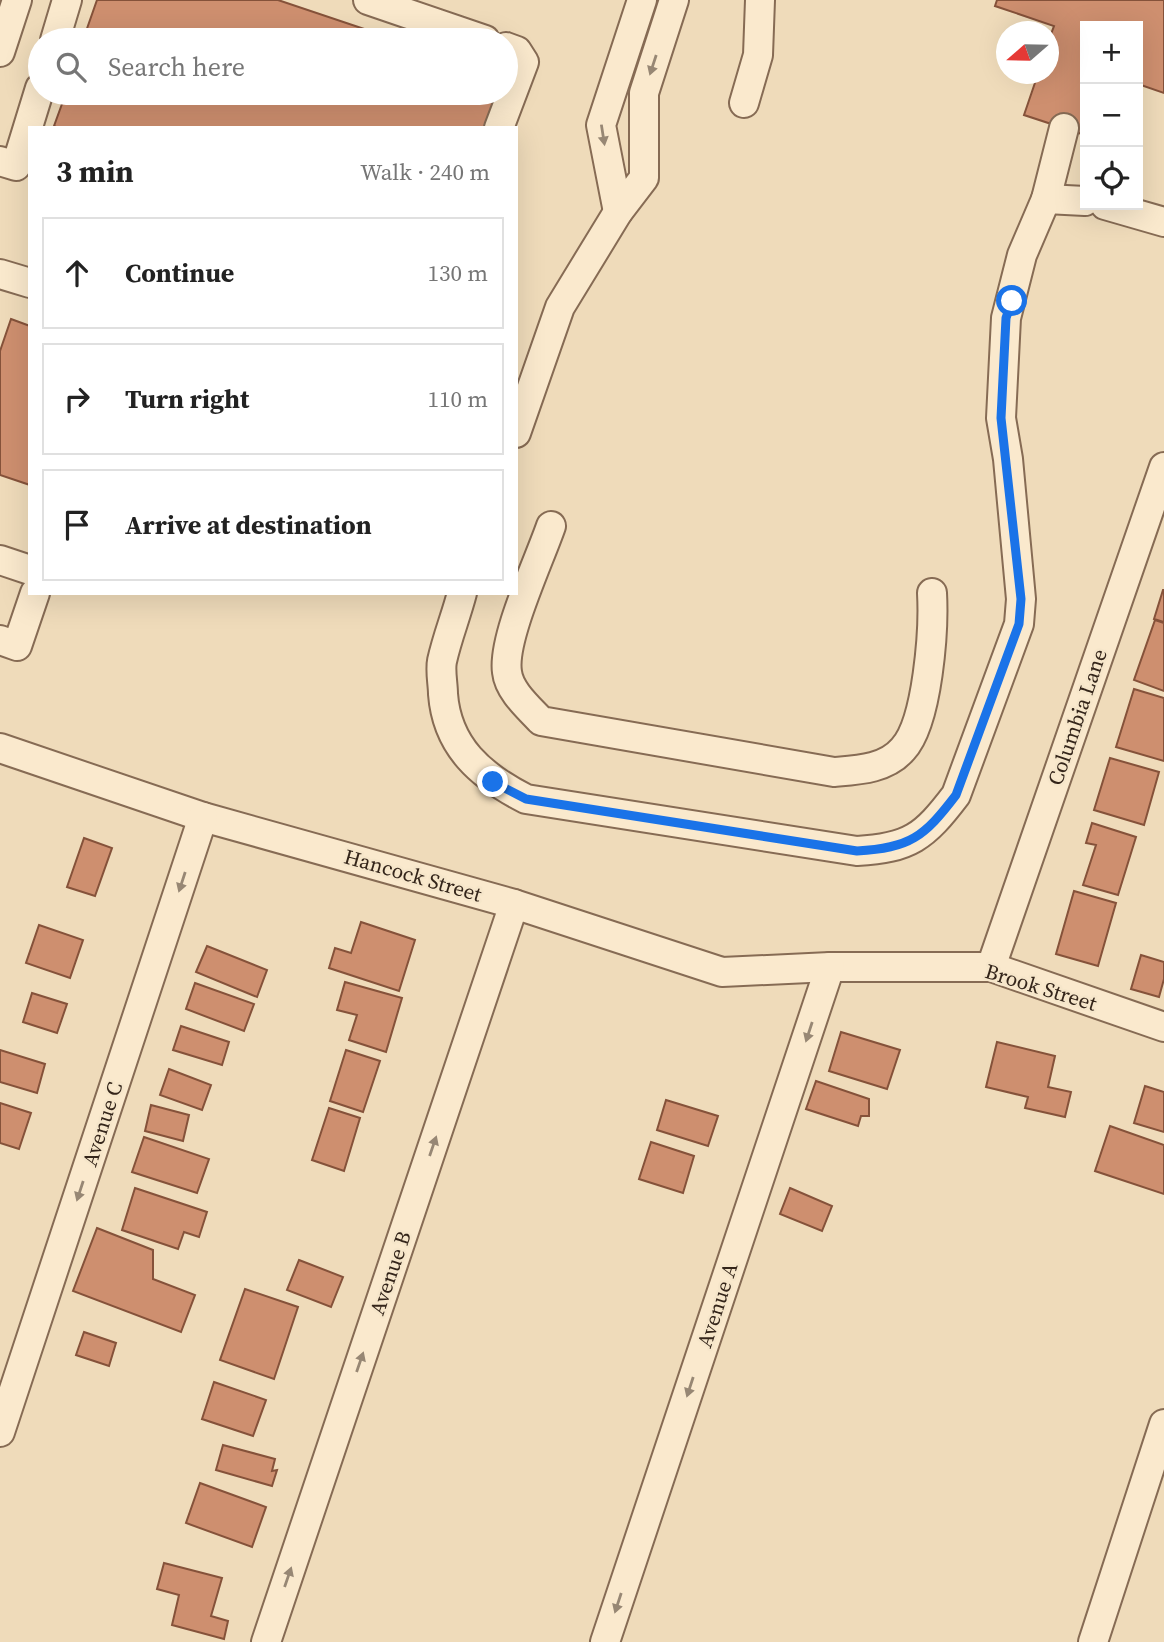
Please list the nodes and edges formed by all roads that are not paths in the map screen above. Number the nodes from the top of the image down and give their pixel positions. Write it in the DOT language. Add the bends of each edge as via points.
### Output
graph roads {
  1 [pos="17,0"];
  2 [pos="67,0"];
  3 [pos="368,0"];
  4 [pos="642,0"];
  5 [pos="674,0"];
  6 [pos="760,0"];
  7 [pos="59,28"];
  8 [pos="450,28"];
  9 [pos="0,50"];
  10 [pos="518,53"];
  11 [pos="518,78"];
  12 [pos="744,103"];
  13 [pos="35,105"];
  14 [pos="508,105"];
  15 [pos="500,126"];
  16 [pos="1064,128"];
  17 [pos="15,166"];
  18 [pos="1046,199"];
  19 [pos="1080,201"];
  20 [pos="1122,210"];
  21 [pos="618,212"];
  22 [pos="1164,222"];
  23 [pos="0,274"];
  24 [pos="28,282"];
  25 [pos="518,427"];
  26 [pos="1164,467"];
  27 [pos="551,526"];
  28 [pos="0,559"];
  29 [pos="28,569"];
  30 [pos="932,593"];
  31 [pos="34,595"];
  32 [pos="461,595"];
  33 [pos="0,640"];
  34 [pos="0,748"];
  35 [pos="203,817"];
  36 [pos="514,904"];
  37 [pos="830,967"];
  38 [pos="991,967"];
  39 [pos="1164,1027"];
  40 [pos="1164,1423"];
  41 [pos="0,1432"];
  42 [pos="266,1642"];
  43 [pos="605,1642"];
  44 [pos="1093,1642"];
  1 -- 9 [label="street"];
  2 -- 7 [label="street"];
  3 -- 8 [label="street"];
  4 -- 21 [label="street, one-way" via="601,125"];
  5 -- 21 [label="street, one-way" via="644,93 644,178"];
  6 -- 12 [label="street" via="753,77"];
  10 -- 11 [label="street" via="524,62"];
  13 -- 17 [label="street"];
  14 -- 15 [label="street"];
  16 -- 18 [label="street"];
  18 -- 19 [label="street"];
  18 -- 32 [label="street" via="1022,255 1006,318 1001,418 1021,599 1019,624 956,795 915,839 900,846 857,851 526,799 493,782 453,738 444,713 441,664"];
  20 -- 22 [label="street"];
  21 -- 25 [label="street" via="560,307"];
  23 -- 24 [label="street"];
  26 -- 38 [label="street, Columbia Lane"];
  27 -- 30 [label="street" via="509,643 507,674 541,722 834,772 874,768 903,750 918,724 934,626"];
  28 -- 29 [label="street"];
  31 -- 33 [label="street" via="17,646"];
  34 -- 35 [label="street, Hancock Street"];
  35 -- 36 [label="street, Hancock Street"];
  35 -- 41 [label="street, Avenue C, one-way"];
  36 -- 37 [label="street, Hancock Street" via="722,972"];
  42 -- 36 [label="street, Avenue B, one-way"];
  37 -- 38 [label="street, Brook Street"];
  37 -- 43 [label="street, Avenue A, one-way"];
  38 -- 39 [label="street, Brook Street"];
  40 -- 44 [label="street"];
}
